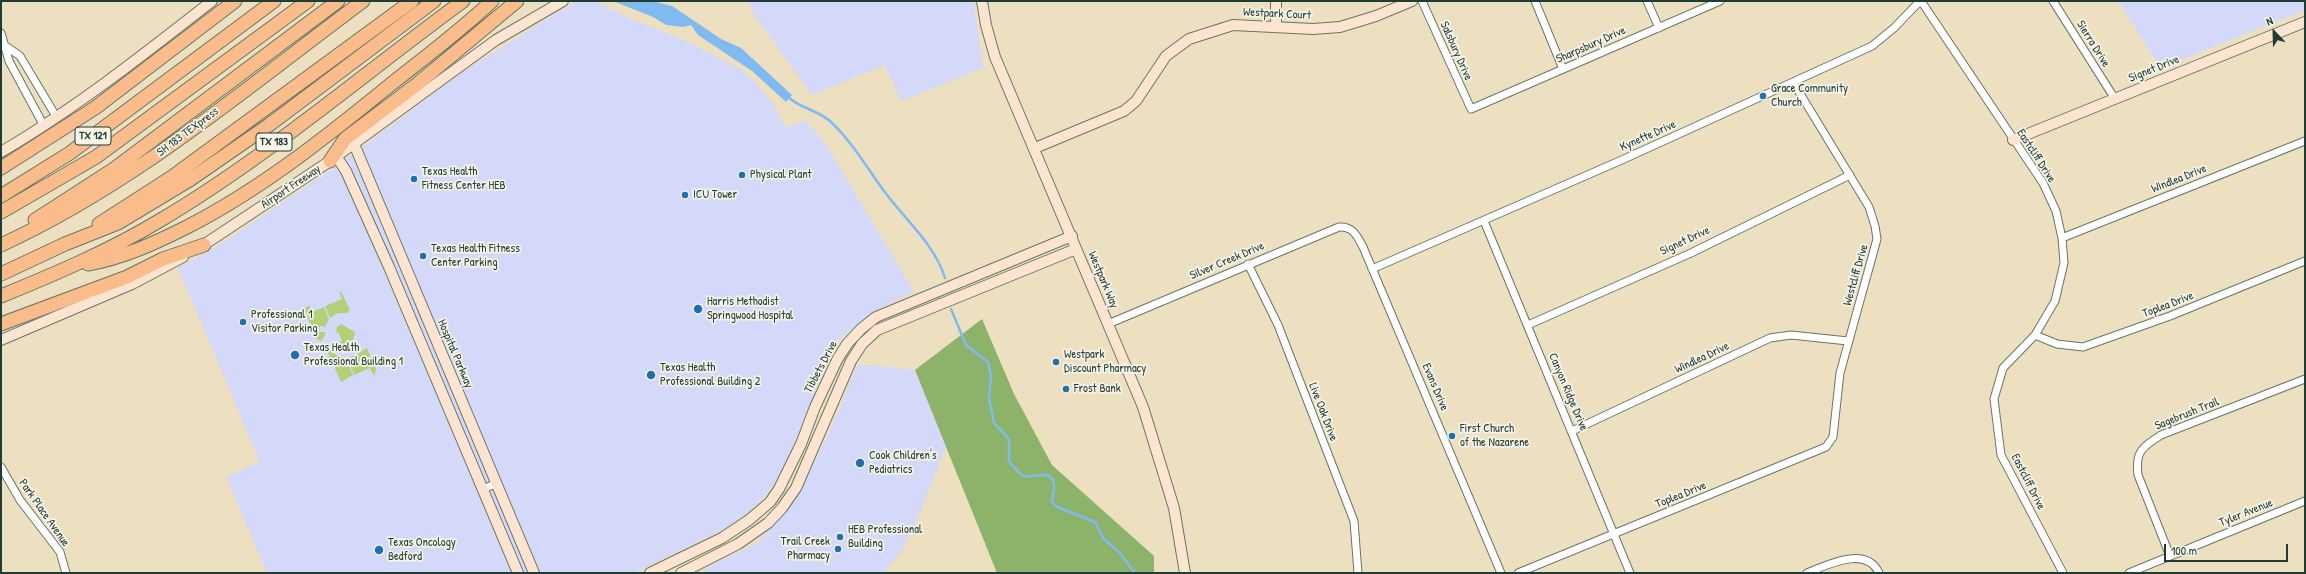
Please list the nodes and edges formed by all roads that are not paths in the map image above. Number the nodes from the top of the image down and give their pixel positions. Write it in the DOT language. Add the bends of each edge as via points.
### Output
graph roads {
  1 [pos="212,1"];
  2 [pos="235,1"];
  3 [pos="264,1"];
  4 [pos="274,1"];
  5 [pos="308,1"];
  6 [pos="338,1"];
  7 [pos="363,1"];
  8 [pos="412,1"];
  9 [pos="434,1"];
  10 [pos="463,1"];
  11 [pos="492,1"];
  12 [pos="517,1"];
  13 [pos="563,1"];
  14 [pos="982,1"];
  15 [pos="1276,1"];
  16 [pos="1412,1"];
  17 [pos="1422,1"];
  18 [pos="1535,1"];
  19 [pos="1647,1"];
  20 [pos="1720,1"];
  21 [pos="1921,1"];
  22 [pos="2053,1"];
  23 [pos="2305,22"];
  24 [pos="1276,27"];
  25 [pos="237,28"];
  26 [pos="1659,28"];
  27 [pos="1,33"];
  28 [pos="7,47"];
  29 [pos="1563,69"];
  30 [pos="1793,82"];
  31 [pos="2115,99"];
  32 [pos="1471,109"];
  33 [pos="57,118"];
  34 [pos="44,126"];
  35 [pos="2013,140"];
  36 [pos="2305,141"];
  37 [pos="354,144"];
  38 [pos="1035,148"];
  39 [pos="1,152"];
  40 [pos="333,159"];
  41 [pos="1,168"];
  42 [pos="1850,175"];
  43 [pos="1,196"];
  44 [pos="1,212"];
  45 [pos="1484,221"];
  46 [pos="1355,232"];
  47 [pos="1072,236"];
  48 [pos="2062,238"];
  49 [pos="1,241"];
  50 [pos="65,244"];
  51 [pos="1,245"];
  52 [pos="204,245"];
  53 [pos="1076,249"];
  54 [pos="2305,261"];
  55 [pos="1248,264"];
  56 [pos="75,266"];
  57 [pos="1372,269"];
  58 [pos="1,274"];
  59 [pos="1,296"];
  60 [pos="894,310"];
  61 [pos="898,320"];
  62 [pos="1,324"];
  63 [pos="1108,324"];
  64 [pos="1528,325"];
  65 [pos="2035,336"];
  66 [pos="1,340"];
  67 [pos="1848,340"];
  68 [pos="832,373"];
  69 [pos="844,378"];
  70 [pos="2305,379"];
  71 [pos="1833,421"];
  72 [pos="1572,431"];
  73 [pos="1,467"];
  74 [pos="787,472"];
  75 [pos="801,478"];
  76 [pos="495,484"];
  77 [pos="483,489"];
  78 [pos="2305,501"];
  79 [pos="762,510"];
  80 [pos="768,523"];
  81 [pos="1614,534"];
  82 [pos="2170,556"];
  83 [pos="664,570"];
  84 [pos="66,573"];
  85 [pos="518,573"];
  86 [pos="534,573"];
  87 [pos="650,573"];
  88 [pos="681,573"];
  89 [pos="1184,573"];
  90 [pos="1358,573"];
  91 [pos="1501,573"];
  92 [pos="1518,573"];
  93 [pos="1630,573"];
  94 [pos="1807,573"];
  95 [pos="1879,573"];
  96 [pos="2063,573"];
  97 [pos="2129,573"];
  1 -- 33 [label="street"];
  2 -- 41 [label="highway" via="95,108"];
  3 -- 25 [label="highway" via="249,12"];
  4 -- 25 [label="highway, TX 121"];
  5 -- 44 [label="highway" via="96,157"];
  6 -- 49 [label="highway" via="114,169"];
  7 -- 51 [label="highway, SH 183 TEXpress" via="158,155 78,206"];
  8 -- 50 [label="highway" via="172,177"];
  9 -- 50 [label="highway" via="208,168 118,223"];
  10 -- 56 [label="highway, TX 183" via="238,170 159,221"];
  11 -- 56 [label="highway" via="317,144 239,198 168,237 128,254 108,261"];
  12 -- 40 [label="highway" via="416,85 345,139"];
  13 -- 37 [label="street, Airport Freeway" via="496,40"];
  14 -- 38 [label="street, Westpark Way" via="995,57"];
  15 -- 24 [label="street"];
  16 -- 24 [label="street, Westpark Court" via="1340,27"];
  17 -- 32 [label="street, Salsbury Drive"];
  18 -- 29 [label="street"];
  19 -- 26 [label="street"];
  20 -- 26 [label="street, Sharpsbury Drive"];
  21 -- 30 [label="street, Kynette Drive" via="1872,46"];
  21 -- 35 [label="street, Eastcliff Drive"];
  22 -- 31 [label="street, Sierra Drive"];
  23 -- 31 [label="street, Signet Drive"];
  24 -- 38 [label="street, Westpark Court" via="1233,25 1189,39 1166,56 1136,101 1124,111"];
  25 -- 43 [label="highway, TX 121" via="76,148"];
  26 -- 29 [label="street, Sharpsbury Drive"];
  27 -- 28 [label="street"];
  28 -- 33 [label="street" via="20,56"];
  28 -- 34 [label="street" via="9,61"];
  29 -- 32 [label="street, Sharpsbury Drive"];
  30 -- 42 [label="street, Westcliff Drive"];
  30 -- 45 [label="street, Kynette Drive"];
  31 -- 35 [label="street, Signet Drive"];
  33 -- 34 [label="street"];
  34 -- 39 [label="street"];
  35 -- 48 [label="street, Eastcliff Drive" via="2043,183 2056,211"];
  36 -- 48 [label="street, Windlea Drive"];
  37 -- 40 [label="street, Airport Freeway"];
  37 -- 76 [label="street, Hospital Parkway"];
  38 -- 47 [label="street, Westpark Way"];
  40 -- 52 [label="street, Airport Freeway"];
  40 -- 77 [label="street" via="346,171"];
  42 -- 64 [label="street, Signet Drive" via="1691,253"];
  42 -- 67 [label="street, Westcliff Drive" via="1869,208 1876,226 1877,239"];
  45 -- 57 [label="street, Kynette Drive"];
  45 -- 64 [label="street, Canyon Ridge Drive"];
  46 -- 55 [label="street, Silver Creek Drive" via="1345,226 1339,227"];
  46 -- 57 [label="street, Evans Drive"];
  47 -- 53 [label="street, Westpark Way"];
  47 -- 60 [label="street, Tibbets Drive"];
  48 -- 65 [label="street, Eastcliff Drive" via="2064,264 2055,301"];
  50 -- 58 [label="highway"];
  52 -- 62 [label="highway"];
  52 -- 66 [label="street, Airport Freeway" via="132,284"];
  53 -- 61 [label="street, Tibbets Drive"];
  53 -- 63 [label="street, Westpark Way"];
  54 -- 65 [label="street, Toplea Drive" via="2083,348 2057,344"];
  55 -- 63 [label="street, Silver Creek Drive"];
  55 -- 90 [label="street, Live Oak Drive" via="1278,325 1354,521"];
  56 -- 59 [label="highway"];
  57 -- 91 [label="street, Evans Drive"];
  60 -- 61 [label="street"];
  60 -- 68 [label="street, Tibbets Drive" via="876,317 861,329 847,344"];
  61 -- 69 [label="street, Tibbets Drive" via="877,330 862,344"];
  63 -- 89 [label="street, Westpark Way" via="1130,373 1158,451 1174,508"];
  64 -- 72 [label="street, Canyon Ridge Drive"];
  65 -- 96 [label="street, Eastcliff Drive" via="2003,368 1994,399 2001,455"];
  67 -- 71 [label="street, Westcliff Drive"];
  67 -- 72 [label="street, Windlea Drive" via="1791,335 1770,338"];
  68 -- 69 [label="street"];
  68 -- 74 [label="street, Tibbets Drive"];
  69 -- 75 [label="street, Tibbets Drive"];
  70 -- 82 [label="street, Sagebrush Trail" via="2161,435 2145,445 2139,454 2138,475"];
  71 -- 81 [label="street, Toplea Drive" via="1833,437 1826,447"];
  72 -- 81 [label="street, Canyon Ridge Drive"];
  73 -- 84 [label="street, Park Place Avenue" via="20,500 60,552"];
  74 -- 75 [label="street"];
  74 -- 79 [label="street, Tibbets Drive" via="779,489"];
  75 -- 80 [label="street, Tibbets Drive" via="782,508"];
  76 -- 77 [label="street"];
  76 -- 86 [label="street, Hospital Parkway"];
  77 -- 85 [label="street"];
  78 -- 82 [label="street, Tyler Avenue"];
  79 -- 80 [label="street"];
  79 -- 83 [label="street, Tibbets Drive" via="722,538"];
  80 -- 88 [label="street, Tibbets Drive" via="738,544"];
  81 -- 92 [label="street, Toplea Drive"];
  81 -- 93 [label="street, Canyon Ridge Drive"];
  82 -- 97 [label="street, Tyler Avenue"];
  83 -- 87 [label="street, Tibbets Drive"];
  94 -- 95 [label="street" via="1841,559 1866,561"];
}
